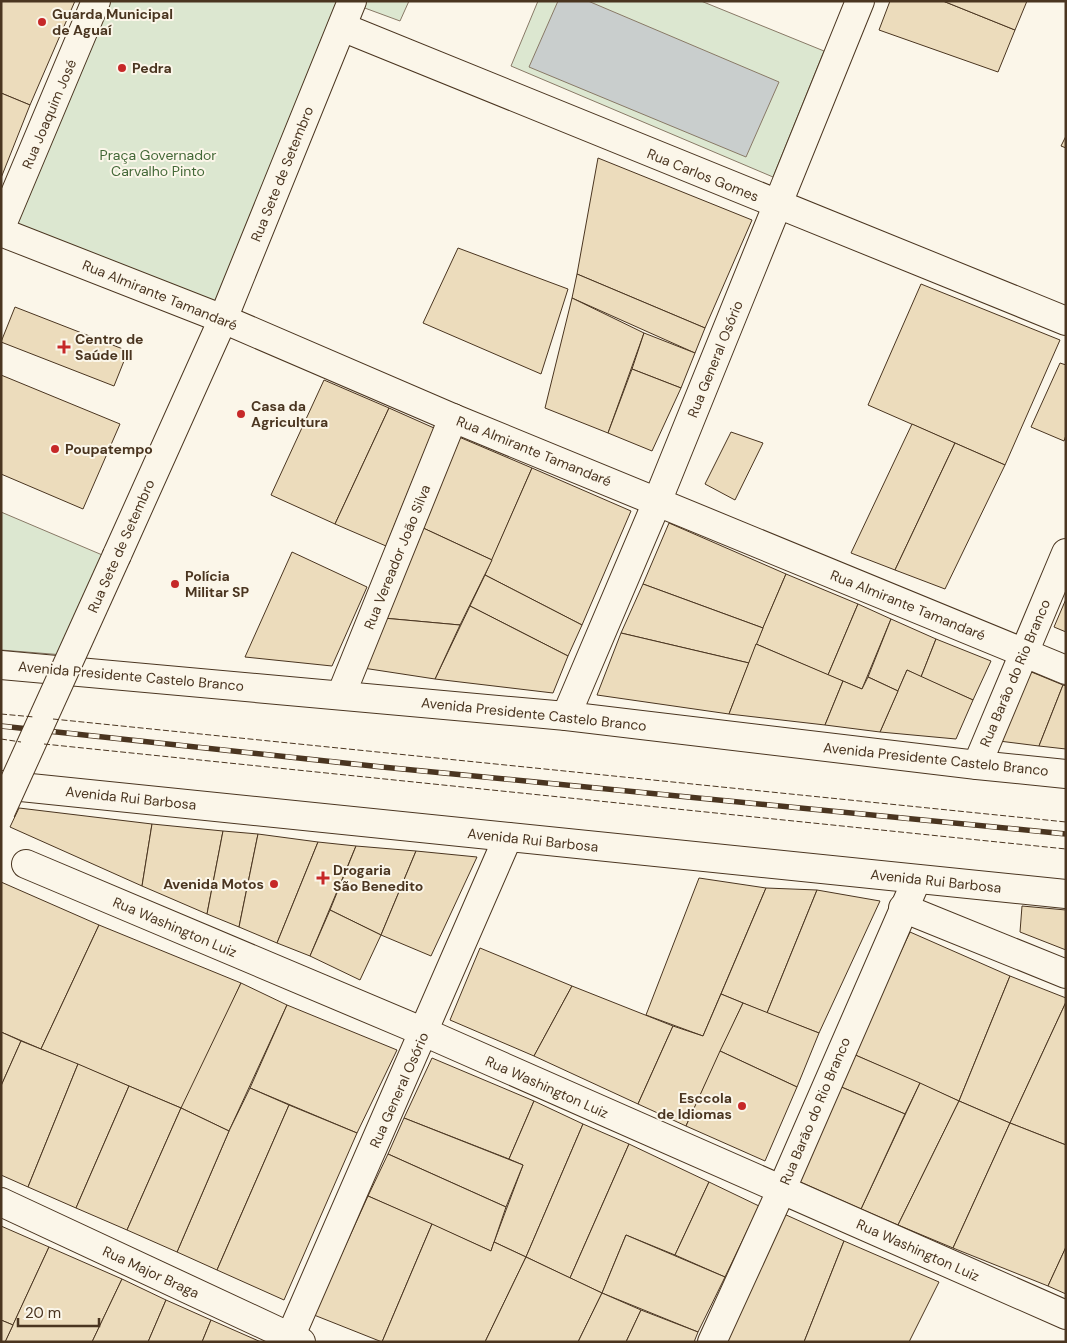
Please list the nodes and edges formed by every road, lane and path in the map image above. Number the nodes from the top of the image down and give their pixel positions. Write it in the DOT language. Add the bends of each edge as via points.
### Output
graph roads {
  1 [pos="96,1"];
  2 [pos="352,1"];
  3 [pos="860,1"];
  4 [pos="342,27"];
  5 [pos="778,205"];
  6 [pos="1,227"];
  7 [pos="1,232"];
  8 [pos="223,319"];
  9 [pos="1066,320"];
  10 [pos="453,418"];
  11 [pos="657,502"];
  12 [pos="1066,553"];
  13 [pos="1024,652"];
  14 [pos="1,665"];
  15 [pos="1066,670"];
  16 [pos="341,695"];
  17 [pos="566,716"];
  18 [pos="977,765"];
  19 [pos="1066,774"];
  20 [pos="1,785"];
  21 [pos="1,811"];
  22 [pos="508,838"];
  23 [pos="26,864"];
  24 [pos="917,880"];
  25 [pos="1066,894"];
  26 [pos="903,908"];
  27 [pos="1066,974"];
  28 [pos="424,1032"];
  29 [pos="781,1191"];
  30 [pos="1,1202"];
  31 [pos="1066,1314"];
  32 [pos="293,1340"];
  33 [pos="712,1342"];
  1 -- 6 [label="street, Rua Joaquim José"];
  2 -- 4 [label="street, Rua Sete de Setembro"];
  3 -- 5 [label="street, Rua General Osório"];
  4 -- 5 [label="street, Rua Carlos Gomes"];
  4 -- 8 [label="street, Rua Sete de Setembro"];
  5 -- 9 [label="street, Rua Carlos Gomes"];
  5 -- 11 [label="street, Rua General Osório"];
  7 -- 8 [label="street, Rua Almirante Tamandaré"];
  8 -- 10 [label="street, Rua Almirante Tamandaré"];
  8 -- 21 [label="street, Rua Sete de Setembro, bridge"];
  10 -- 11 [label="street, Rua Almirante Tamandaré"];
  10 -- 16 [label="street, Rua Vereador João Silva"];
  11 -- 13 [label="street, Rua Almirante Tamandaré"];
  11 -- 17 [label="street, Rua General Osório"];
  12 -- 13 [label="street, Rua Barão do Rio Branco"];
  13 -- 15 [label="street, Rua Almirante Tamandaré"];
  13 -- 18 [label="street, Rua Barão do Rio Branco"];
  14 -- 16 [label="street, Avenida Presidente Castelo Branco"];
  16 -- 17 [label="street, Avenida Presidente Castelo Branco"];
  17 -- 18 [label="street, Avenida Presidente Castelo Branco"];
  18 -- 19 [label="street, Avenida Presidente Castelo Branco"];
  20 -- 22 [label="street, Avenida Rui Barbosa"];
  22 -- 24 [label="street, Avenida Rui Barbosa"];
  22 -- 28 [label="street, Rua General Osório"];
  23 -- 28 [label="street, Rua Washington Luiz"];
  24 -- 25 [label="street, Avenida Rui Barbosa"];
  24 -- 26 [label="street, Rua Barão do Rio Branco"];
  26 -- 27 [label="street"];
  26 -- 29 [label="street, Rua Barão do Rio Branco"];
  28 -- 29 [label="street, Rua Washington Luiz"];
  28 -- 32 [label="street, Rua General Osório"];
  29 -- 31 [label="street, Rua Washington Luiz"];
  29 -- 33 [label="street, Rua Barão do Rio Branco"];
  30 -- 32 [label="street, Rua Major Braga"];
}
